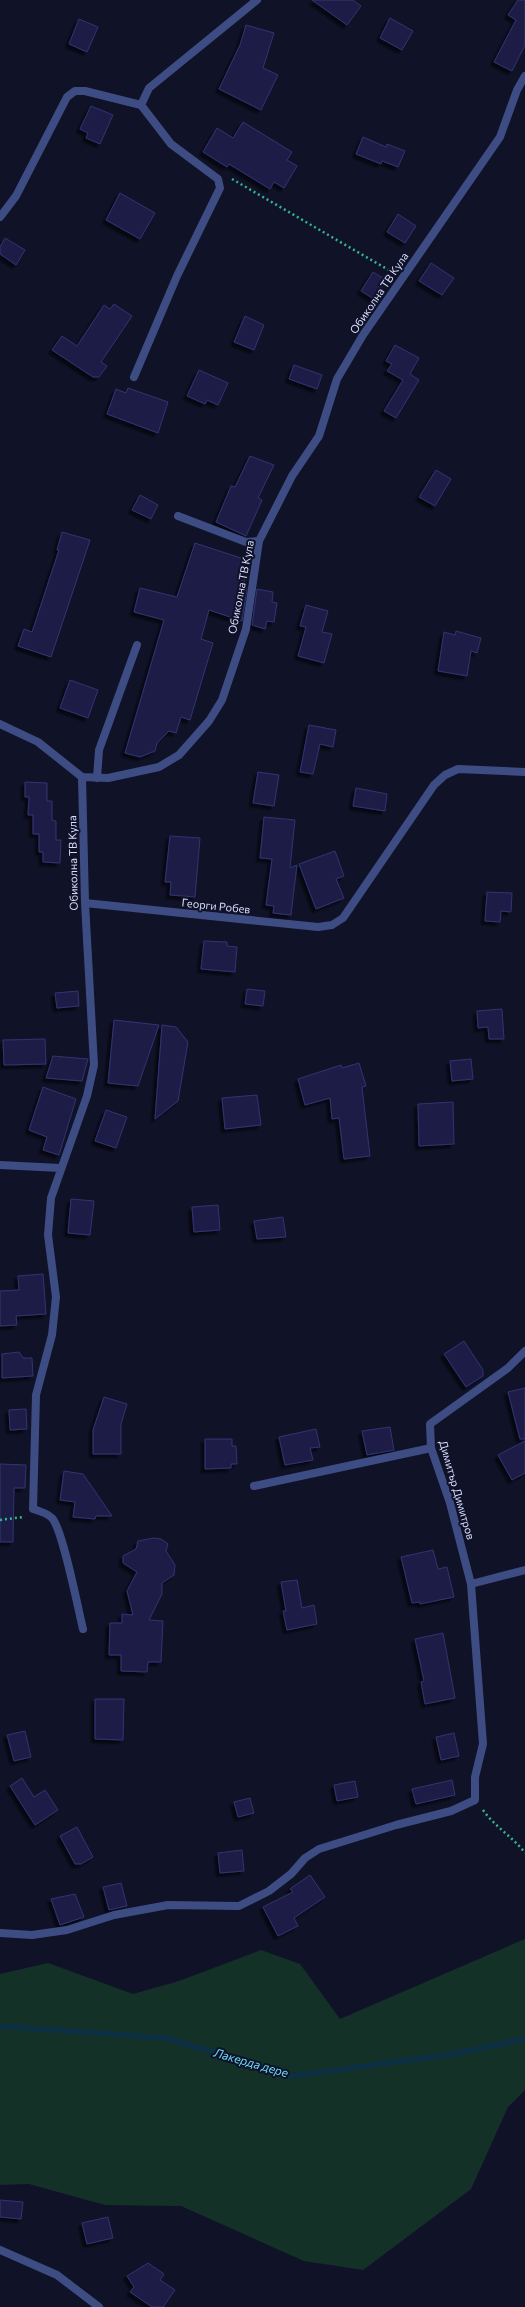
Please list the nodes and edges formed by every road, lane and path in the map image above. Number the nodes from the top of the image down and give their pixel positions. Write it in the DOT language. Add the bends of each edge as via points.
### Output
graph roads {
  1 [pos="257,0"];
  2 [pos="525,76"];
  3 [pos="141,105"];
  4 [pos="218,179"];
  5 [pos="0,217"];
  6 [pos="403,278"];
  7 [pos="134,377"];
  8 [pos="178,516"];
  9 [pos="259,541"];
  10 [pos="137,645"];
  11 [pos="0,724"];
  12 [pos="525,772"];
  13 [pos="82,777"];
  14 [pos="97,778"];
  15 [pos="85,903"];
  16 [pos="0,1165"];
  17 [pos="60,1168"];
  18 [pos="525,1351"];
  19 [pos="431,1448"];
  20 [pos="254,1486"];
  21 [pos="33,1509"];
  22 [pos="0,1520"];
  23 [pos="525,1570"];
  24 [pos="471,1584"];
  25 [pos="83,1629"];
  26 [pos="476,1800"];
  27 [pos="525,1853"];
  28 [pos="0,1933"];
  29 [pos="0,2250"];
  30 [pos="99,2307"];
  1 -- 3 [label="street" via="149,88"];
  2 -- 6 [label="street, Обиколна ТВ Кула" via="517,90 500,137"];
  3 -- 4 [label="street" via="171,144 211,171"];
  3 -- 5 [label="street" via="85,90 75,91 67,97 16,196"];
  4 -- 6 [label="path" via="235,180"];
  4 -- 7 [label="street" via="220,188 217,198 177,276"];
  6 -- 9 [label="street, Обиколна ТВ Кула" via="363,335 337,379 319,436 292,476"];
  8 -- 9 [label="street" via="246,542"];
  9 -- 14 [label="street, Обиколна ТВ Кула" via="246,629 222,700 209,721 179,755 159,767"];
  10 -- 14 [label="street" via="99,750"];
  11 -- 13 [label="street" via="38,742"];
  12 -- 15 [label="street, Георги Робев" via="458,769 445,775 434,785 343,918 332,925 318,928"];
  13 -- 14 [label="street, Обиколна ТВ Кула"];
  13 -- 15 [label="street, Обиколна ТВ Кула"];
  15 -- 17 [label="street, Обиколна ТВ Кула" via="94,1065 87,1096"];
  16 -- 17 [label="street"];
  17 -- 21 [label="street, Обиколна ТВ Кула" via="51,1198 48,1235 56,1297 52,1335 36,1396"];
  18 -- 19 [label="street, Димитър Димитров" via="508,1368 430,1424"];
  19 -- 20 [label="street"];
  19 -- 24 [label="street, Димитър Димитров" via="450,1503"];
  21 -- 22 [label="path" via="22,1518"];
  21 -- 25 [label="street" via="46,1513 53,1519"];
  23 -- 24 [label="street"];
  24 -- 26 [label="street, Димитър Димитров" via="483,1744 475,1777"];
  26 -- 27 [label="path" via="492,1823"];
  26 -- 28 [label="street" via="451,1811 319,1849 305,1858 291,1874 269,1891 239,1906 168,1905 114,1915 67,1930 32,1935"];
  29 -- 30 [label="street" via="57,2275"];
}
